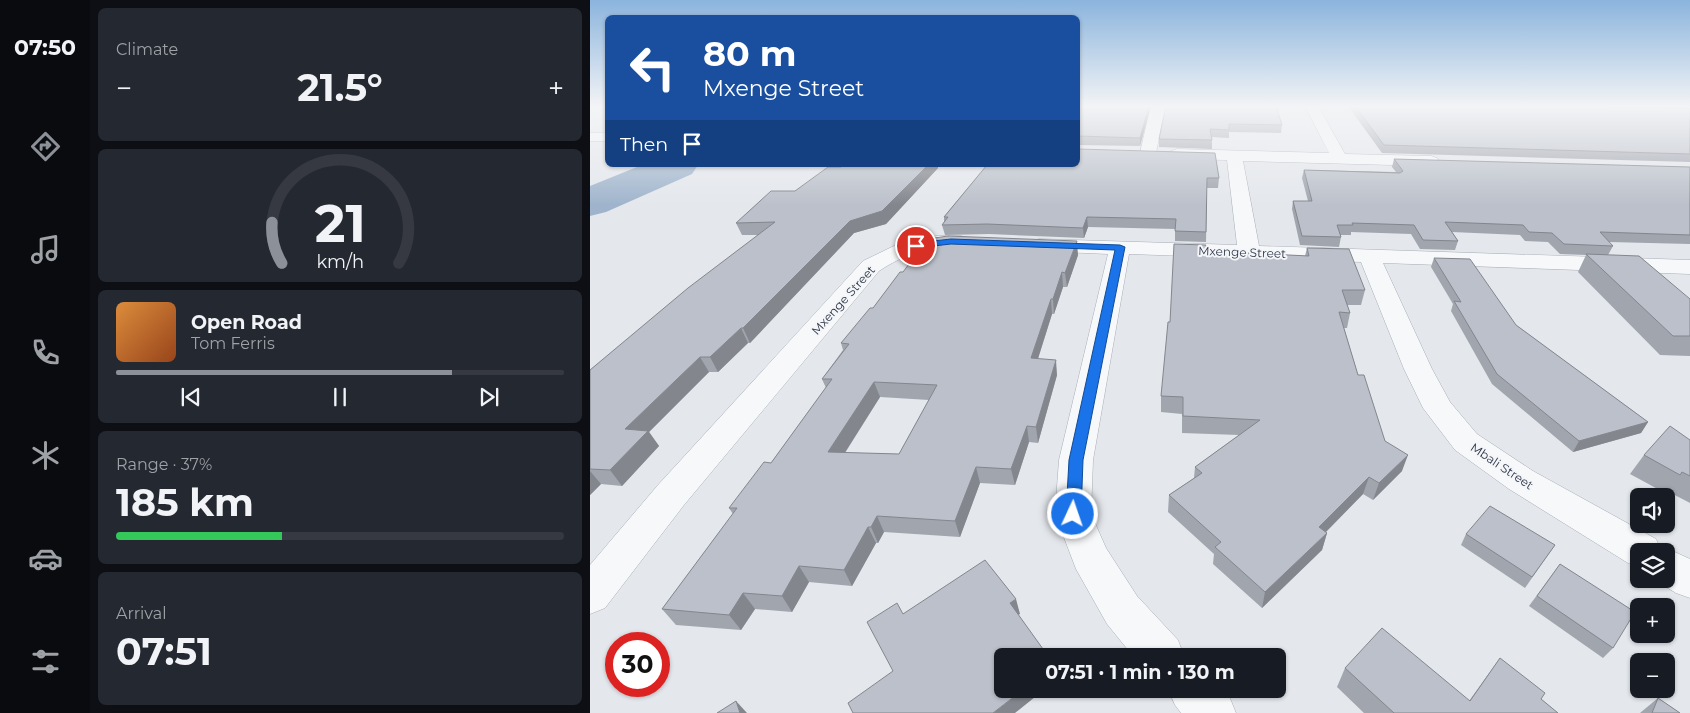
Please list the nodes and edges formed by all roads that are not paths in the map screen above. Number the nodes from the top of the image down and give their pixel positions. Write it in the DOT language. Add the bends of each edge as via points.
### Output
graph roads {
  1 [pos="1151,139"];
  2 [pos="1329,139"];
  3 [pos="1131,152"];
  4 [pos="1148,153"];
  5 [pos="1234,155"];
  6 [pos="1338,158"];
  7 [pos="1448,161"];
  8 [pos="980,243"];
  9 [pos="1020,244"];
  10 [pos="1120,247"];
  11 [pos="1249,252"];
  12 [pos="1369,256"];
  13 [pos="1690,267"];
  14 [pos="1630,544"];
  15 [pos="1675,571"];
  16 [pos="1690,580"];
  17 [pos="590,595"];
  18 [pos="1155,648"];
  19 [pos="1199,698"];
  20 [pos="1212,713"];
  1 -- 4 [label="street"];
  2 -- 6 [label="street"];
  3 -- 4 [label="street"];
  4 -- 5 [label="street"];
  5 -- 6 [label="street"];
  5 -- 11 [label="street"];
  6 -- 7 [label="street"];
  8 -- 17 [label="street, Mxenge Street" via="951,242 905,248 871,266 671,496"];
  9 -- 10 [label="street, Mxenge Street"];
  10 -- 11 [label="street, Mxenge Street"];
  10 -- 18 [label="street" via="1076,460 1073,514 1090,557 1122,610"];
  11 -- 12 [label="street, Mxenge Street"];
  12 -- 13 [label="street, Mxenge Street"];
  12 -- 14 [label="street, Mbali Street" via="1438,408 1466,442 1521,480"];
  15 -- 16 [label="street"];
  19 -- 20 [label="street"];
}
